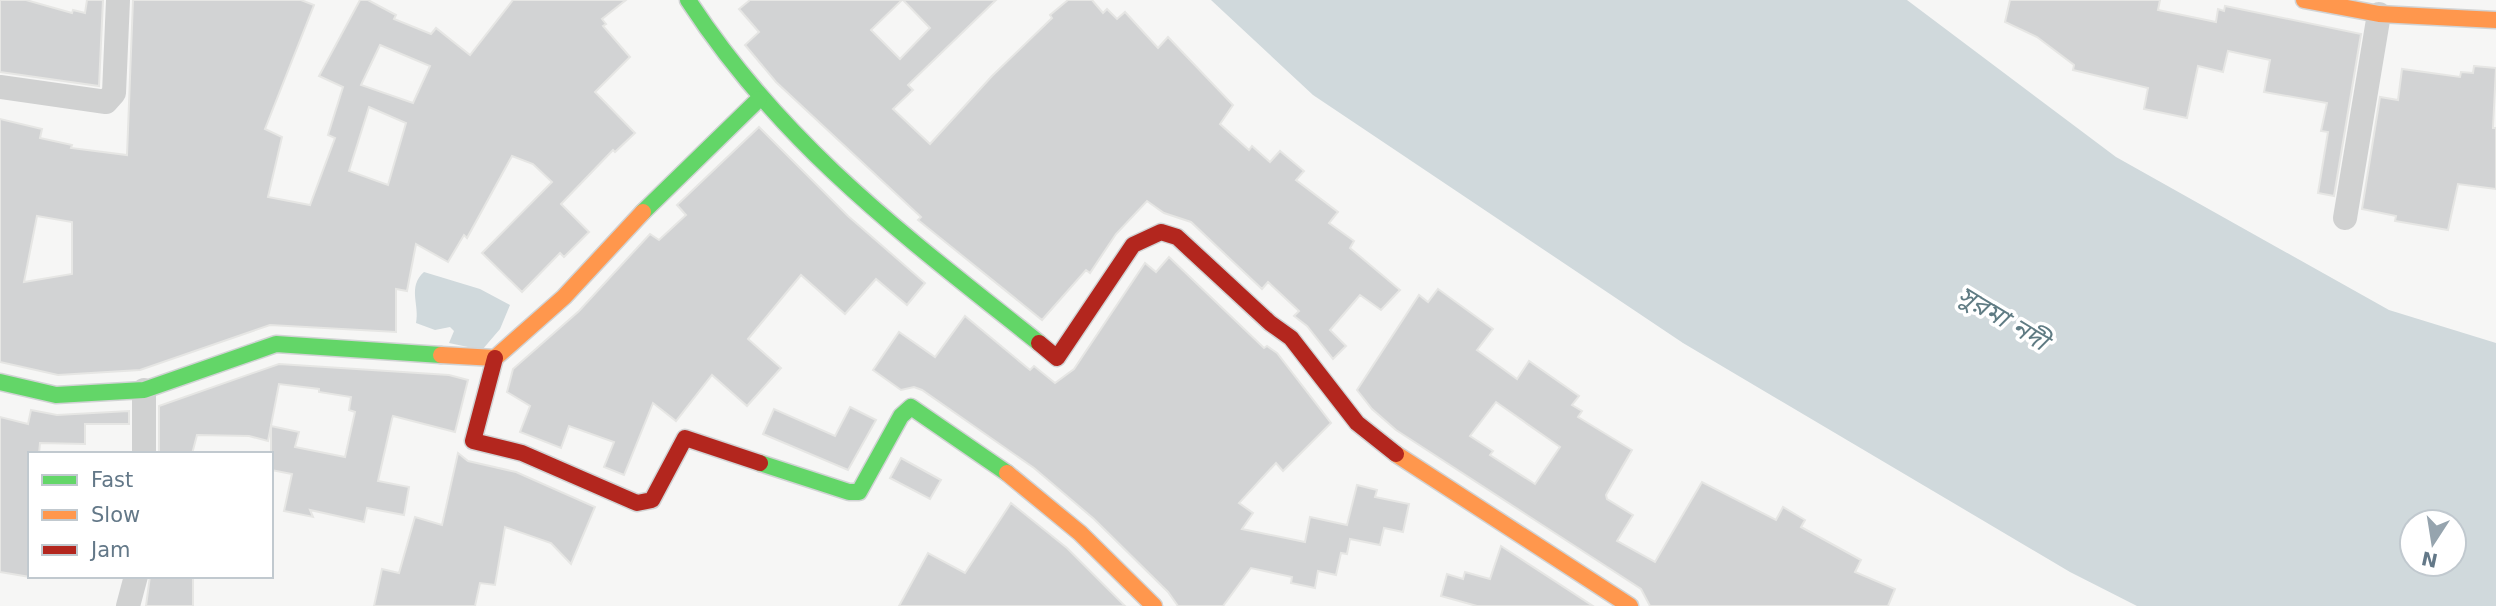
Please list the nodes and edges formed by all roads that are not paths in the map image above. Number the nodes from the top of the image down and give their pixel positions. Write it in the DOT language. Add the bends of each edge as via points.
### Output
graph roads {
  1 [pos="118,0"];
  2 [pos="688,0"];
  3 [pos="2304,0"];
  4 [pos="2379,15"];
  5 [pos="2496,20"];
  6 [pos="0,87"];
  7 [pos="760,99"];
  8 [pos="2345,218"];
  9 [pos="495,358"];
  10 [pos="0,382"];
  11 [pos="144,390"];
  12 [pos="144,452"];
  13 [pos="135,578"];
  14 [pos="128,606"];
  15 [pos="1154,606"];
  16 [pos="1630,606"];
  1 -- 6 [label="street" via="114,93 106,102"];
  2 -- 7 [label="street"];
  3 -- 4 [label="street"];
  4 -- 5 [label="street"];
  4 -- 8 [label="street"];
  7 -- 9 [label="street" via="656,198 564,297"];
  7 -- 16 [label="street" via="827,169 1057,358 1133,245 1161,232 1178,237 1292,338 1342,405 1378,443"];
  9 -- 11 [label="street" via="276,344"];
  9 -- 15 [label="street" via="473,441 522,453 637,503 652,500 685,438 859,492 901,416 911,407 999,467 1080,533"];
  10 -- 11 [label="street" via="56,395"];
  11 -- 12 [label="street"];
  13 -- 14 [label="street"];
}
